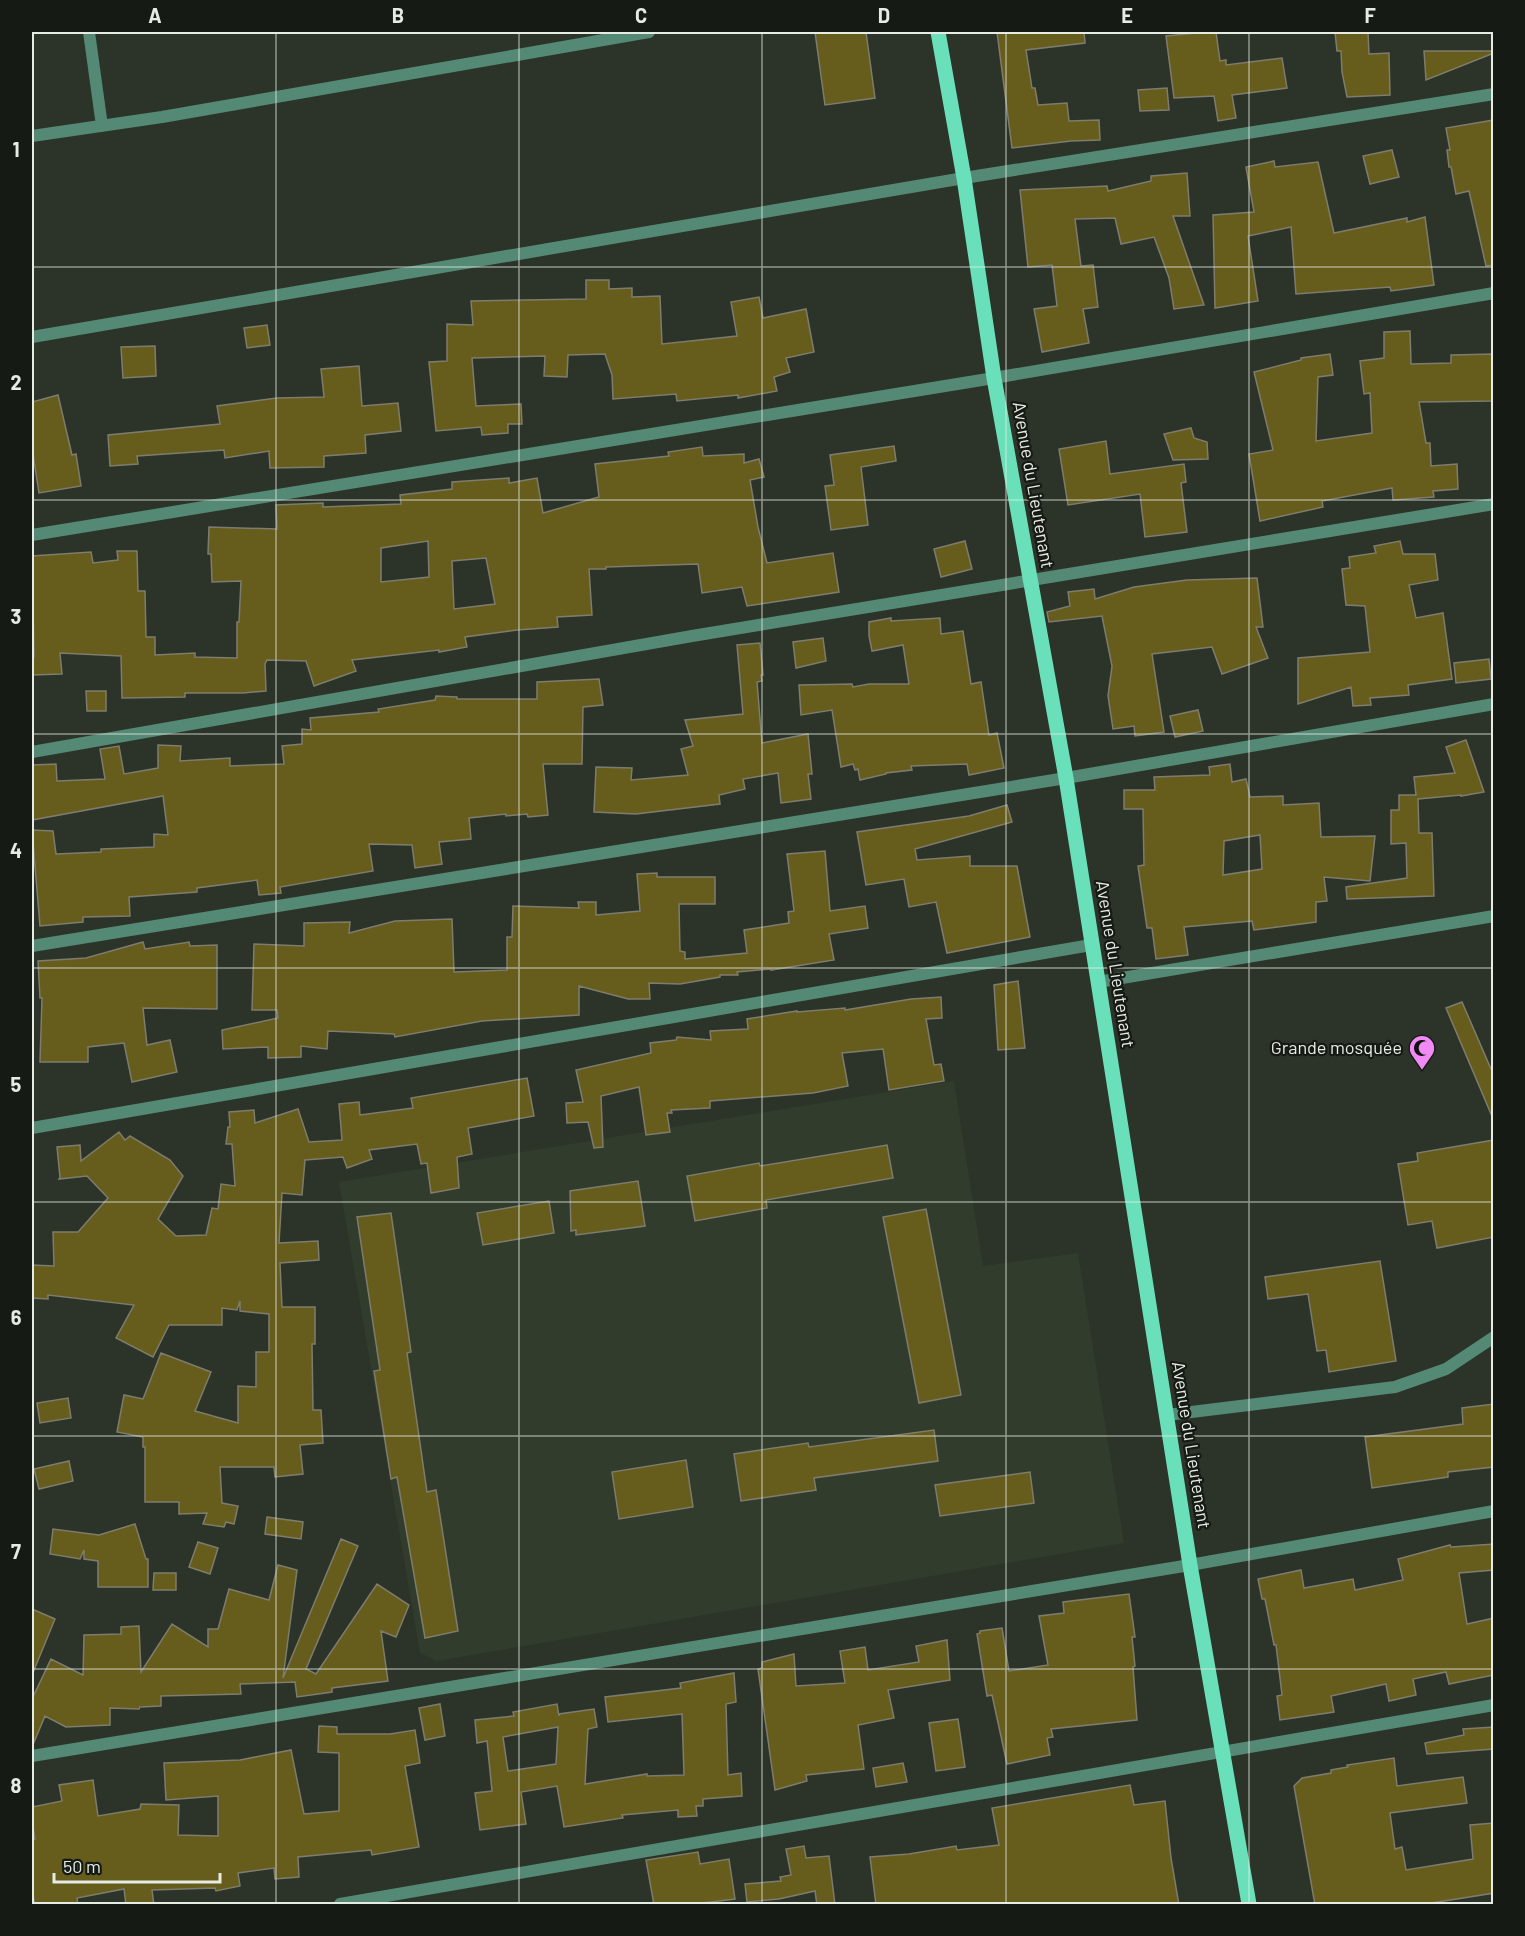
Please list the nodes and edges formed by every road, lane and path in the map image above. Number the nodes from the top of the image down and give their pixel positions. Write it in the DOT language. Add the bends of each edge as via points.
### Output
graph roads {
  1 [pos="89,32"];
  2 [pos="649,32"];
  3 [pos="938,32"];
  4 [pos="1494,94"];
  5 [pos="102,126"];
  6 [pos="32,136"];
  7 [pos="964,178"];
  8 [pos="1494,293"];
  9 [pos="32,336"];
  10 [pos="994,378"];
  11 [pos="1494,504"];
  12 [pos="32,535"];
  13 [pos="1030,580"];
  14 [pos="1494,704"];
  15 [pos="32,752"];
  16 [pos="1066,778"];
  17 [pos="1494,916"];
  18 [pos="1091,945"];
  19 [pos="32,946"];
  20 [pos="1098,982"];
  21 [pos="32,1128"];
  22 [pos="1494,1337"];
  23 [pos="1167,1415"];
  24 [pos="1494,1511"];
  25 [pos="1190,1565"];
  26 [pos="1494,1705"];
  27 [pos="1224,1753"];
  28 [pos="32,1756"];
  29 [pos="415,1891"];
  30 [pos="340,1905"];
  31 [pos="417,1905"];
  32 [pos="1249,1905"];
  1 -- 5 [label="street"];
  2 -- 5 [label="street"];
  3 -- 7 [label="main road, Avenue du Lieutenant"];
  4 -- 7 [label="street"];
  5 -- 6 [label="street"];
  7 -- 9 [label="street"];
  7 -- 10 [label="main road, Avenue du Lieutenant"];
  8 -- 10 [label="street"];
  10 -- 12 [label="street"];
  10 -- 13 [label="main road, Avenue du Lieutenant"];
  11 -- 13 [label="street"];
  13 -- 15 [label="street"];
  13 -- 16 [label="main road, Avenue du Lieutenant"];
  14 -- 16 [label="street"];
  16 -- 18 [label="main road, Avenue du Lieutenant"];
  16 -- 19 [label="street"];
  17 -- 20 [label="street"];
  18 -- 20 [label="main road, Avenue du Lieutenant"];
  18 -- 21 [label="street"];
  20 -- 23 [label="main road, Avenue du Lieutenant"];
  22 -- 23 [label="street" via="1446,1369 1395,1387"];
  23 -- 25 [label="main road, Avenue du Lieutenant"];
  24 -- 25 [label="street"];
  25 -- 27 [label="main road, Avenue du Lieutenant"];
  25 -- 28 [label="street"];
  26 -- 27 [label="street"];
  27 -- 29 [label="street"];
  27 -- 32 [label="main road, Avenue du Lieutenant"];
  29 -- 30 [label="street"];
  29 -- 31 [label="street"];
}
